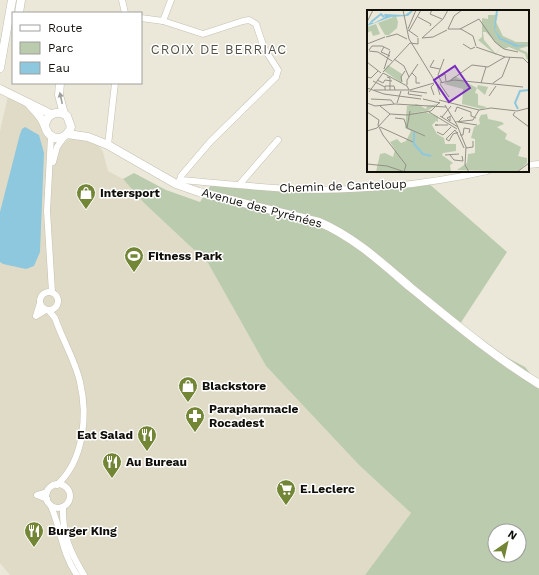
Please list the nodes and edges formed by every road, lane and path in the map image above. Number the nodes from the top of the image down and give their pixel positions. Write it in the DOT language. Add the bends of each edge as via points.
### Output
graph roads {
  1 [pos="12,0"];
  2 [pos="17,0"];
  3 [pos="21,0"];
  4 [pos="122,0"];
  5 [pos="171,0"];
  6 [pos="15,12"];
  7 [pos="19,12"];
  8 [pos="125,12"];
  9 [pos="142,18"];
  10 [pos="163,21"];
  11 [pos="12,29"];
  12 [pos="0,68"];
  13 [pos="0,71"];
  14 [pos="60,84"];
  15 [pos="115,84"];
  16 [pos="0,89"];
  17 [pos="28,103"];
  18 [pos="51,114"];
  19 [pos="64,114"];
  20 [pos="71,123"];
  21 [pos="45,125"];
  22 [pos="51,136"];
  23 [pos="66,136"];
  24 [pos="88,137"];
  25 [pos="278,140"];
  26 [pos="108,146"];
  27 [pos="539,164"];
  28 [pos="529,165"];
  29 [pos="50,169"];
  30 [pos="483,172"];
  31 [pos="178,182"];
  32 [pos="239,185"];
  33 [pos="48,293"];
  34 [pos="40,303"];
  35 [pos="50,310"];
  36 [pos="539,384"];
  37 [pos="66,476"];
  38 [pos="57,485"];
  39 [pos="67,489"];
  40 [pos="51,506"];
  41 [pos="63,507"];
  42 [pos="77,575"];
  43 [pos="84,575"];
  1 -- 12 [label="main road"];
  2 -- 6 [label="main road"];
  3 -- 7 [label="main road"];
  4 -- 8 [label="street"];
  5 -- 10 [label="street"];
  9 -- 10 [label="street"];
  10 -- 31 [label="street" via="203,34 249,20 256,24 264,48 278,70 276,77 210,142"];
  11 -- 13 [label="main road"];
  19 -- 14 [label="main road, one-way" via="59,94"];
  15 -- 26 [label="street"];
  16 -- 17 [label="main road"];
  17 -- 18 [label="main road"];
  17 -- 21 [label="main road"];
  18 -- 19 [label="main road"];
  18 -- 21 [label="main road"];
  19 -- 20 [label="main road"];
  20 -- 23 [label="main road"];
  20 -- 24 [label="main road, Avenue des Pyrénées"];
  21 -- 22 [label="main road"];
  22 -- 23 [label="main road"];
  22 -- 29 [label="street"];
  23 -- 24 [label="main road, Avenue des Pyrénées"];
  23 -- 29 [label="street" via="57,148"];
  24 -- 26 [label="main road, Avenue des Pyrénées"];
  25 -- 32 [label="street"];
  26 -- 31 [label="main road, Avenue des Pyrénées"];
  27 -- 28 [label="street"];
  29 -- 33 [label="street" via="47,211"];
  30 -- 32 [label="street, Chemin de Canteloup" via="452,179 385,187 292,189"];
  31 -- 32 [label="street, Chemin de Canteloup"];
  31 -- 36 [label="main road, Avenue des Pyrénées" via="199,192 320,222 336,229 359,244 488,350"];
  33 -- 34 [label="street" via="41,297"];
  33 -- 35 [label="street" via="58,298 58,304"];
  34 -- 35 [label="street"];
  34 -- 35 [label="street" via="36,316"];
  35 -- 37 [label="street" via="80,380 82,399 82,438 75,460"];
  37 -- 38 [label="street"];
  37 -- 39 [label="street"];
  38 -- 39 [label="street"];
  38 -- 40 [label="street" via="47,492 47,500"];
  39 -- 41 [label="street" via="69,499"];
  40 -- 41 [label="street"];
  40 -- 42 [label="street" via="65,551"];
  41 -- 43 [label="street" via="65,534 74,559"];
}
